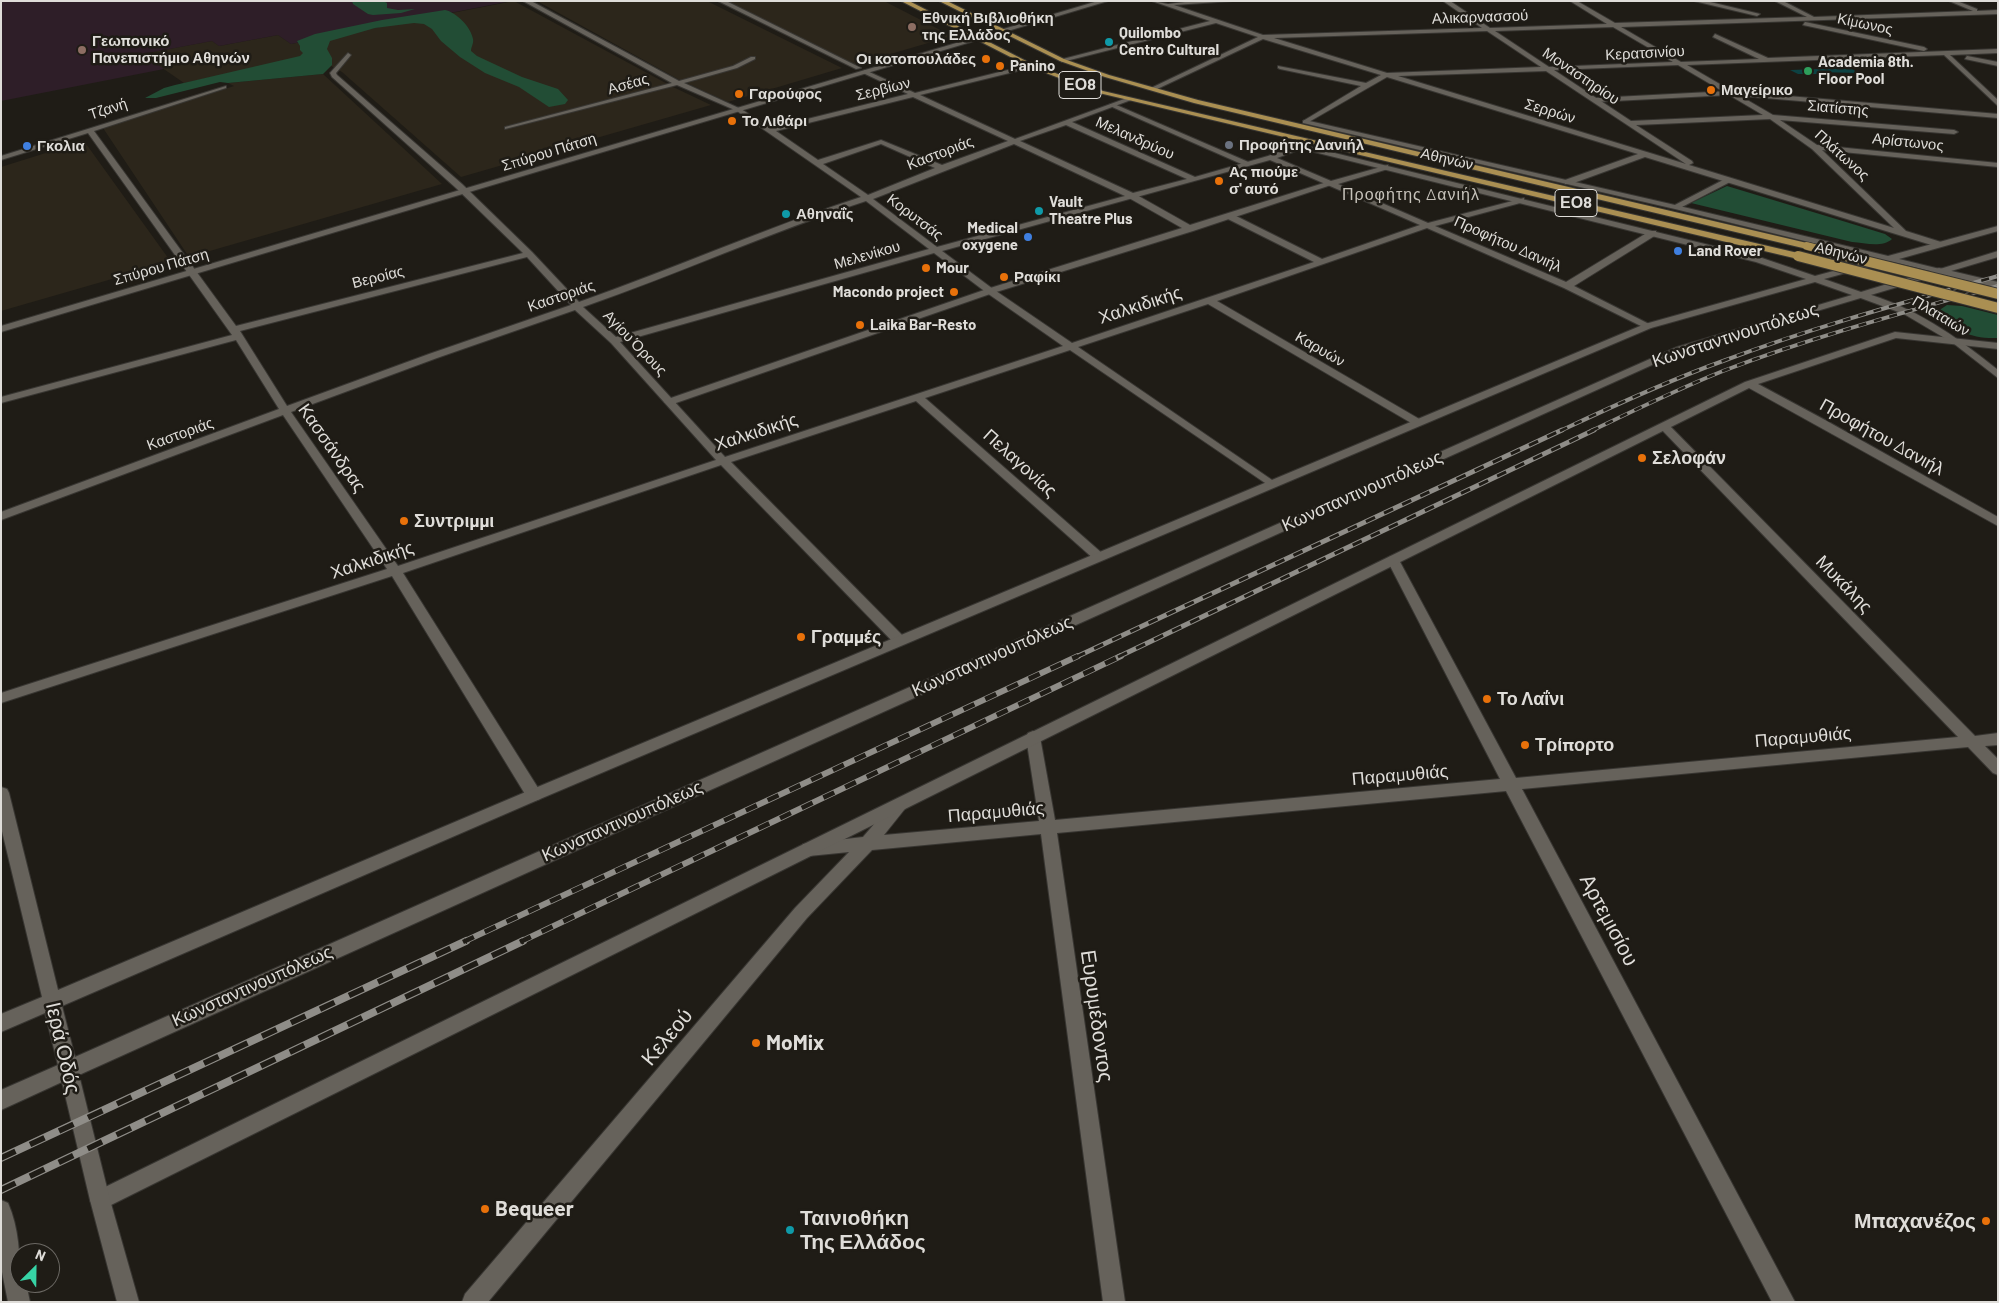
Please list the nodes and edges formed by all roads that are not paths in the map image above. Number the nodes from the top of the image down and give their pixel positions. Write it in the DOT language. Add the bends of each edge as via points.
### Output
graph roads {
  1 [pos="526,1"];
  2 [pos="721,1"];
  3 [pos="904,1"];
  4 [pos="942,1"];
  5 [pos="1088,1"];
  6 [pos="1105,1"];
  7 [pos="1230,1"];
  8 [pos="1446,1"];
  9 [pos="1572,1"];
  10 [pos="1697,1"];
  11 [pos="1778,1"];
  12 [pos="1952,1"];
  13 [pos="1159,3"];
  14 [pos="1981,12"];
  15 [pos="1998,12"];
  16 [pos="1815,18"];
  17 [pos="1779,19"];
  18 [pos="1998,19"];
  19 [pos="1215,22"];
  20 [pos="1612,25"];
  21 [pos="1488,29"];
  22 [pos="999,30"];
  23 [pos="1715,36"];
  24 [pos="974,38"];
  25 [pos="1263,38"];
  26 [pos="1998,51"];
  27 [pos="1945,53"];
  28 [pos="348,55"];
  29 [pos="753,58"];
  30 [pos="1062,60"];
  31 [pos="1768,60"];
  32 [pos="1681,64"];
  33 [pos="1998,64"];
  34 [pos="1032,66"];
  35 [pos="1280,67"];
  36 [pos="858,68"];
  37 [pos="1551,70"];
  38 [pos="865,72"];
  39 [pos="1387,75"];
  40 [pos="678,83"];
  41 [pos="1367,85"];
  42 [pos="224,87"];
  43 [pos="1153,89"];
  44 [pos="1730,93"];
  45 [pos="913,94"];
  46 [pos="1129,99"];
  47 [pos="1595,100"];
  48 [pos="1998,104"];
  49 [pos="1112,105"];
  50 [pos="734,108"];
  51 [pos="1188,113"];
  52 [pos="1998,116"];
  53 [pos="1770,117"];
  54 [pos="1065,122"];
  55 [pos="1305,122"];
  56 [pos="1630,123"];
  57 [pos="507,128"];
  58 [pos="89,129"];
  59 [pos="770,130"];
  60 [pos="1954,132"];
  61 [pos="1012,142"];
  62 [pos="1301,146"];
  63 [pos="1815,147"];
  64 [pos="1645,154"];
  65 [pos="1,158"];
  66 [pos="1271,158"];
  67 [pos="817,163"];
  68 [pos="1249,164"];
  69 [pos="1998,165"];
  70 [pos="1385,167"];
  71 [pos="942,168"];
  72 [pos="1701,172"];
  73 [pos="1194,180"];
  74 [pos="1728,181"];
  75 [pos="1568,182"];
  76 [pos="1330,184"];
  77 [pos="461,188"];
  78 [pos="1132,196"];
  79 [pos="867,198"];
  80 [pos="1521,200"];
  81 [pos="1675,207"];
  82 [pos="1229,216"];
  83 [pos="1429,226"];
  84 [pos="1998,228"];
  85 [pos="1190,229"];
  86 [pos="1653,233"];
  87 [pos="1905,233"];
  88 [pos="1938,244"];
  89 [pos="936,250"];
  90 [pos="530,254"];
  91 [pos="1998,254"];
  92 [pos="1888,259"];
  93 [pos="1324,263"];
  94 [pos="191,268"];
  95 [pos="1939,271"];
  96 [pos="1816,278"];
  97 [pos="1998,285"];
  98 [pos="1567,286"];
  99 [pos="990,291"];
  100 [pos="1998,294"];
  101 [pos="1861,295"];
  102 [pos="1209,301"];
  103 [pos="577,306"];
  104 [pos="1998,308"];
  105 [pos="1,320"];
  106 [pos="1648,326"];
  107 [pos="1,329"];
  108 [pos="235,333"];
  109 [pos="614,341"];
  110 [pos="1956,341"];
  111 [pos="1069,346"];
  112 [pos="1998,346"];
  113 [pos="1998,375"];
  114 [pos="1749,384"];
  115 [pos="918,396"];
  116 [pos="1,400"];
  117 [pos="669,402"];
  118 [pos="285,411"];
  119 [pos="1417,422"];
  120 [pos="1664,426"];
  121 [pos="722,461"];
  122 [pos="1270,484"];
  123 [pos="1,516"];
  124 [pos="1998,522"];
  125 [pos="1099,557"];
  126 [pos="1393,560"];
  127 [pos="395,571"];
  128 [pos="900,641"];
  129 [pos="1,698"];
  130 [pos="1033,737"];
  131 [pos="1998,739"];
  132 [pos="1971,742"];
  133 [pos="1998,769"];
  134 [pos="1512,785"];
  135 [pos="1,793"];
  136 [pos="534,795"];
  137 [pos="900,805"];
  138 [pos="1048,827"];
  139 [pos="867,844"];
  140 [pos="805,850"];
  141 [pos="52,1000"];
  142 [pos="1,1023"];
  143 [pos="68,1069"];
  144 [pos="1,1100"];
  145 [pos="100,1200"];
  146 [pos="1,1210"];
  147 [pos="4,1244"];
  148 [pos="19,1302"];
  149 [pos="128,1302"];
  150 [pos="473,1302"];
  151 [pos="1114,1302"];
  152 [pos="1784,1302"];
  1 -- 40 [label="street, Κορυτσάς"];
  2 -- 36 [label="street"];
  3 -- 24 [label="highway, Αθηνών / ΕΟ8"];
  4 -- 22 [label="highway, Αθηνών / ΕΟ8"];
  5 -- 22 [label="street, Σπύρου Πάτση"];
  6 -- 22 [label="street, Σπύρου Πάτση"];
  7 -- 13 [label="street"];
  8 -- 21 [label="street, Μοναστηρίου"];
  9 -- 20 [label="street, Πλάτωνος"];
  10 -- 17 [label="street, Κίμωνος"];
  11 -- 16 [label="street"];
  12 -- 14 [label="street"];
  13 -- 19 [label="street, Σερρών"];
  14 -- 15 [label="street, Αλικαρνασσού"];
  14 -- 16 [label="street, Αλικαρνασσού"];
  14 -- 18 [label="street"];
  16 -- 17 [label="street, Αλικαρνασσού"];
  17 -- 20 [label="street, Αλικαρνασσού"];
  17 -- 27 [label="street, Κίμωνος"];
  19 -- 25 [label="street, Σερρών"];
  19 -- 30 [label="street"];
  20 -- 21 [label="street, Αλικαρνασσού"];
  20 -- 32 [label="street, Πλάτωνος"];
  21 -- 25 [label="street, Αλικαρνασσού"];
  21 -- 37 [label="street, Μοναστηρίου"];
  22 -- 24 [label="street, Σπύρου Πάτση"];
  22 -- 30 [label="highway, Αθηνών / ΕΟ8"];
  23 -- 31 [label="street"];
  24 -- 34 [label="highway, Αθηνών / ΕΟ8"];
  24 -- 36 [label="street, Σπύρου Πάτση"];
  24 -- 38 [label="street, Σπύρου Πάτση"];
  25 -- 39 [label="street, Σερρών"];
  25 -- 43 [label="street"];
  26 -- 27 [label="street, Κερατσινίου"];
  27 -- 31 [label="street, Κερατσινίου"];
  27 -- 33 [label="street, Κίμωνος"];
  27 -- 48 [label="street"];
  28 -- 77 [label="street, Αγίου Όρους" via="334,76"];
  29 -- 40 [label="street, Ασέας" via="728,69"];
  30 -- 43 [label="highway, Αθηνών / ΕΟ8"];
  31 -- 32 [label="street, Κερατσινίου"];
  32 -- 37 [label="street, Κερατσινίου"];
  32 -- 44 [label="street, Πλάτωνος"];
  34 -- 45 [label="street, Σερβίων"];
  34 -- 46 [label="highway, Αθηνών / ΕΟ8" via="1077,84"];
  35 -- 41 [label="street"];
  36 -- 50 [label="street, Σπύρου Πάτση"];
  37 -- 39 [label="street, Κερατσινίου"];
  37 -- 47 [label="street, Μοναστηρίου"];
  38 -- 45 [label="street"];
  38 -- 50 [label="street, Σπύρου Πάτση"];
  39 -- 41 [label="street, Κερατσινίου"];
  39 -- 64 [label="street, Σερρών"];
  40 -- 50 [label="street, Κορυτσάς"];
  40 -- 57 [label="street, Ασέας"];
  41 -- 55 [label="street, Κερατσινίου"];
  42 -- 58 [label="street, Τζανή"];
  43 -- 55 [label="highway"];
  43 -- 100 [label="highway, Αθηνών / ΕΟ8, bridge" via="1223,110"];
  44 -- 47 [label="street"];
  44 -- 52 [label="street"];
  44 -- 53 [label="street, Πλάτωνος"];
  45 -- 59 [label="street, Σερβίων"];
  45 -- 61 [label="street"];
  46 -- 49 [label="street, Καστοριάς"];
  46 -- 51 [label="highway, Αθηνών / ΕΟ8"];
  47 -- 56 [label="street, Μοναστηρίου"];
  49 -- 54 [label="street, Καστοριάς"];
  49 -- 68 [label="street"];
  50 -- 59 [label="street, Κορυτσάς"];
  50 -- 77 [label="street, Σπύρου Πάτση"];
  51 -- 62 [label="highway"];
  51 -- 104 [label="highway, Αθηνών / ΕΟ8, bridge" via="1798,256"];
  53 -- 56 [label="street, Σιατίστης"];
  53 -- 60 [label="street, Σιατίστης"];
  53 -- 63 [label="street, Πλάτωνος"];
  54 -- 61 [label="street, Καστοριάς"];
  54 -- 73 [label="street, Μελανδρύου"];
  55 -- 75 [label="street, Αθηνών"];
  56 -- 72 [label="street, Μοναστηρίου"];
  58 -- 65 [label="street, Τζανή"];
  58 -- 94 [label="street, Κασσάνδρας"];
  59 -- 67 [label="street, Κορυτσάς"];
  61 -- 71 [label="street, Καστοριάς"];
  61 -- 78 [label="street"];
  62 -- 66 [label="street, Μελενίκου"];
  62 -- 70 [label="street, Αθηνών"];
  63 -- 69 [label="street, Αρίστωνος"];
  63 -- 87 [label="street, Πλάτωνος"];
  64 -- 72 [label="street, Σερρών"];
  64 -- 75 [label="street"];
  66 -- 68 [label="street, Μελενίκου"];
  66 -- 76 [label="street, Προφήτου Δανιήλ"];
  67 -- 71 [label="street" via="881,142"];
  67 -- 79 [label="street, Κορυτσάς"];
  68 -- 73 [label="street, Μελενίκου"];
  70 -- 76 [label="street"];
  70 -- 80 [label="street, Αθηνών"];
  71 -- 79 [label="street, Καστοριάς"];
  72 -- 74 [label="street, Σερρών"];
  73 -- 78 [label="street, Μελενίκου"];
  74 -- 81 [label="street"];
  74 -- 87 [label="street, Σερρών"];
  75 -- 81 [label="street, Αθηνών"];
  76 -- 82 [label="street"];
  76 -- 83 [label="street, Προφήτου Δανιήλ"];
  77 -- 90 [label="street, Αγίου Όρους"];
  77 -- 94 [label="street, Σπύρου Πάτση"];
  78 -- 85 [label="street"];
  78 -- 89 [label="street, Μελενίκου"];
  79 -- 89 [label="street, Κορυτσάς"];
  79 -- 103 [label="street, Καστοριάς"];
  80 -- 83 [label="street, Χαλκιδικής"];
  80 -- 86 [label="street, Αθηνών"];
  81 -- 92 [label="street, Αθηνών"];
  82 -- 85 [label="street"];
  82 -- 93 [label="street"];
  83 -- 93 [label="street, Χαλκιδικής"];
  83 -- 98 [label="street, Προφήτου Δανιήλ"];
  84 -- 88 [label="street, Κωνσταντινουπόλεως"];
  85 -- 99 [label="street"];
  86 -- 96 [label="street, Αθηνών"];
  86 -- 98 [label="street"];
  87 -- 88 [label="street, Σερρών"];
  88 -- 92 [label="street, Κωνσταντινουπόλεως"];
  89 -- 99 [label="street, Κορυτσάς"];
  89 -- 109 [label="street, Μελενίκου"];
  90 -- 103 [label="street, Αγίου Όρους"];
  90 -- 108 [label="street, Βεροίας"];
  91 -- 95 [label="street, Κωνσταντινουπόλεως"];
  92 -- 95 [label="street, Αθηνών"];
  92 -- 96 [label="street, Κωνσταντινουπόλεως"];
  93 -- 102 [label="street, Χαλκιδικής"];
  94 -- 105 [label="street, Σπύρου Πάτση"];
  94 -- 107 [label="street, Σπύρου Πάτση"];
  94 -- 108 [label="street, Κασσάνδρας"];
  95 -- 97 [label="street, Αθηνών"];
  95 -- 101 [label="street, Κωνσταντινουπόλεως"];
  96 -- 101 [label="street, Αθηνών"];
  96 -- 106 [label="street, Κωνσταντινουπόλεως"];
  98 -- 106 [label="street, Προφήτου Δανιήλ"];
  99 -- 111 [label="street, Κορυτσάς"];
  99 -- 117 [label="street"];
  101 -- 110 [label="street, Πλαταιών" via="1907,312"];
  101 -- 143 [label="street, Κωνσταντινουπόλεως" via="1680,349"];
  102 -- 111 [label="street, Χαλκιδικής"];
  102 -- 119 [label="street, Καρυών"];
  103 -- 109 [label="street, Αγίου Όρους"];
  103 -- 118 [label="street, Καστοριάς"];
  106 -- 119 [label="street, Κωνσταντινουπόλεως"];
  108 -- 116 [label="street, Βεροίας"];
  108 -- 118 [label="street, Κασσάνδρας"];
  109 -- 117 [label="street, Αγίου Όρους"];
  110 -- 112 [label="street"];
  110 -- 113 [label="street, Πλαταιών"];
  110 -- 114 [label="street" via="1895,335"];
  111 -- 115 [label="street, Χαλκιδικής"];
  111 -- 122 [label="street, Κορυτσάς"];
  114 -- 120 [label="street"];
  114 -- 124 [label="street, Προφήτου Δανιήλ"];
  115 -- 121 [label="street, Χαλκιδικής"];
  115 -- 125 [label="street, Πελαγονίας"];
  117 -- 121 [label="street, Αγίου Όρους"];
  118 -- 123 [label="street, Καστοριάς"];
  118 -- 127 [label="street, Κασσάνδρας"];
  119 -- 122 [label="street, Κωνσταντινουπόλεως"];
  120 -- 126 [label="street"];
  120 -- 132 [label="street, Μυκάλης"];
  121 -- 127 [label="street, Χαλκιδικής"];
  121 -- 128 [label="street, Αγίου Όρους"];
  122 -- 125 [label="street, Κωνσταντινουπόλεως"];
  125 -- 128 [label="street, Κωνσταντινουπόλεως"];
  126 -- 130 [label="street"];
  126 -- 134 [label="street, Αρτεμισίου"];
  127 -- 129 [label="street, Χαλκιδικής"];
  127 -- 136 [label="street, Κασσάνδρας"];
  128 -- 136 [label="street, Κωνσταντινουπόλεως"];
  130 -- 137 [label="street"];
  130 -- 138 [label="street, Ευρυμέδοντος"];
  131 -- 132 [label="street, Παραμυθιάς"];
  132 -- 133 [label="street, Μυκάλης"];
  132 -- 134 [label="street, Παραμυθιάς"];
  134 -- 138 [label="street, Παραμυθιάς"];
  134 -- 152 [label="street, Αρτεμισίου"];
  135 -- 141 [label="street, Ιερά Οδός"];
  136 -- 141 [label="street, Κωνσταντινουπόλεως"];
  137 -- 139 [label="street, Κελεού"];
  137 -- 140 [label="street"];
  138 -- 139 [label="street, Παραμυθιάς"];
  138 -- 151 [label="street, Ευρυμέδοντος"];
  139 -- 140 [label="street, Παραμυθιάς"];
  139 -- 150 [label="street, Κελεού" via="801,913"];
  140 -- 145 [label="street"];
  141 -- 142 [label="street, Κωνσταντινουπόλεως"];
  141 -- 143 [label="street, Ιερά Οδός"];
  143 -- 144 [label="street, Κωνσταντινουπόλεως"];
  143 -- 145 [label="street, Ιερά Οδός"];
  145 -- 149 [label="street, Ιερά Οδός"];
  146 -- 147 [label="street"];
  147 -- 148 [label="street"];
}
